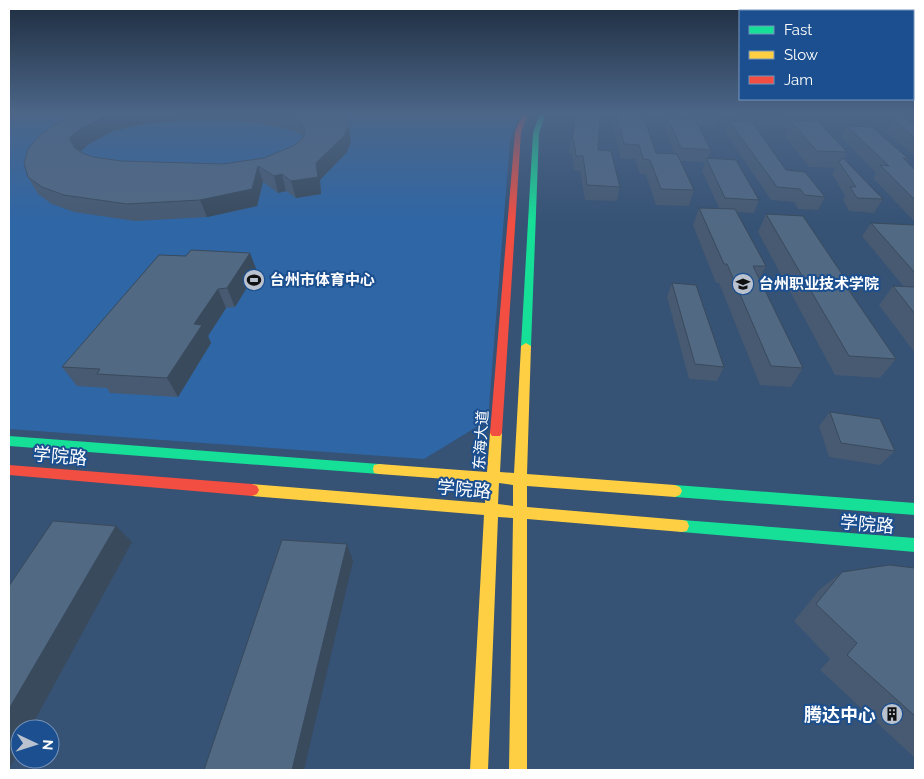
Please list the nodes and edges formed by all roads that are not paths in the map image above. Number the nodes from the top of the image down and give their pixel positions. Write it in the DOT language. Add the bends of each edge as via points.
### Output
graph roads {
  1 [pos="517,149"];
  2 [pos="535,149"];
  3 [pos="9,441"];
  4 [pos="9,470"];
  5 [pos="493,478"];
  6 [pos="520,479"];
  7 [pos="491,509"];
  8 [pos="915,509"];
  9 [pos="519,513"];
  10 [pos="915,545"];
  11 [pos="479,770"];
  12 [pos="518,770"];
  1 -- 5 [label="main road, 东海大道"];
  2 -- 6 [label="main road"];
  3 -- 5 [label="main road, 学院路"];
  4 -- 7 [label="main road, 学院路"];
  5 -- 6 [label="main road, 学院路"];
  5 -- 7 [label="main road, 东海大道"];
  6 -- 8 [label="main road, 学院路"];
  6 -- 9 [label="main road"];
  7 -- 9 [label="main road, 学院路"];
  7 -- 11 [label="main road, 东海大道"];
  9 -- 10 [label="main road, 学院路"];
  9 -- 12 [label="main road"];
}
